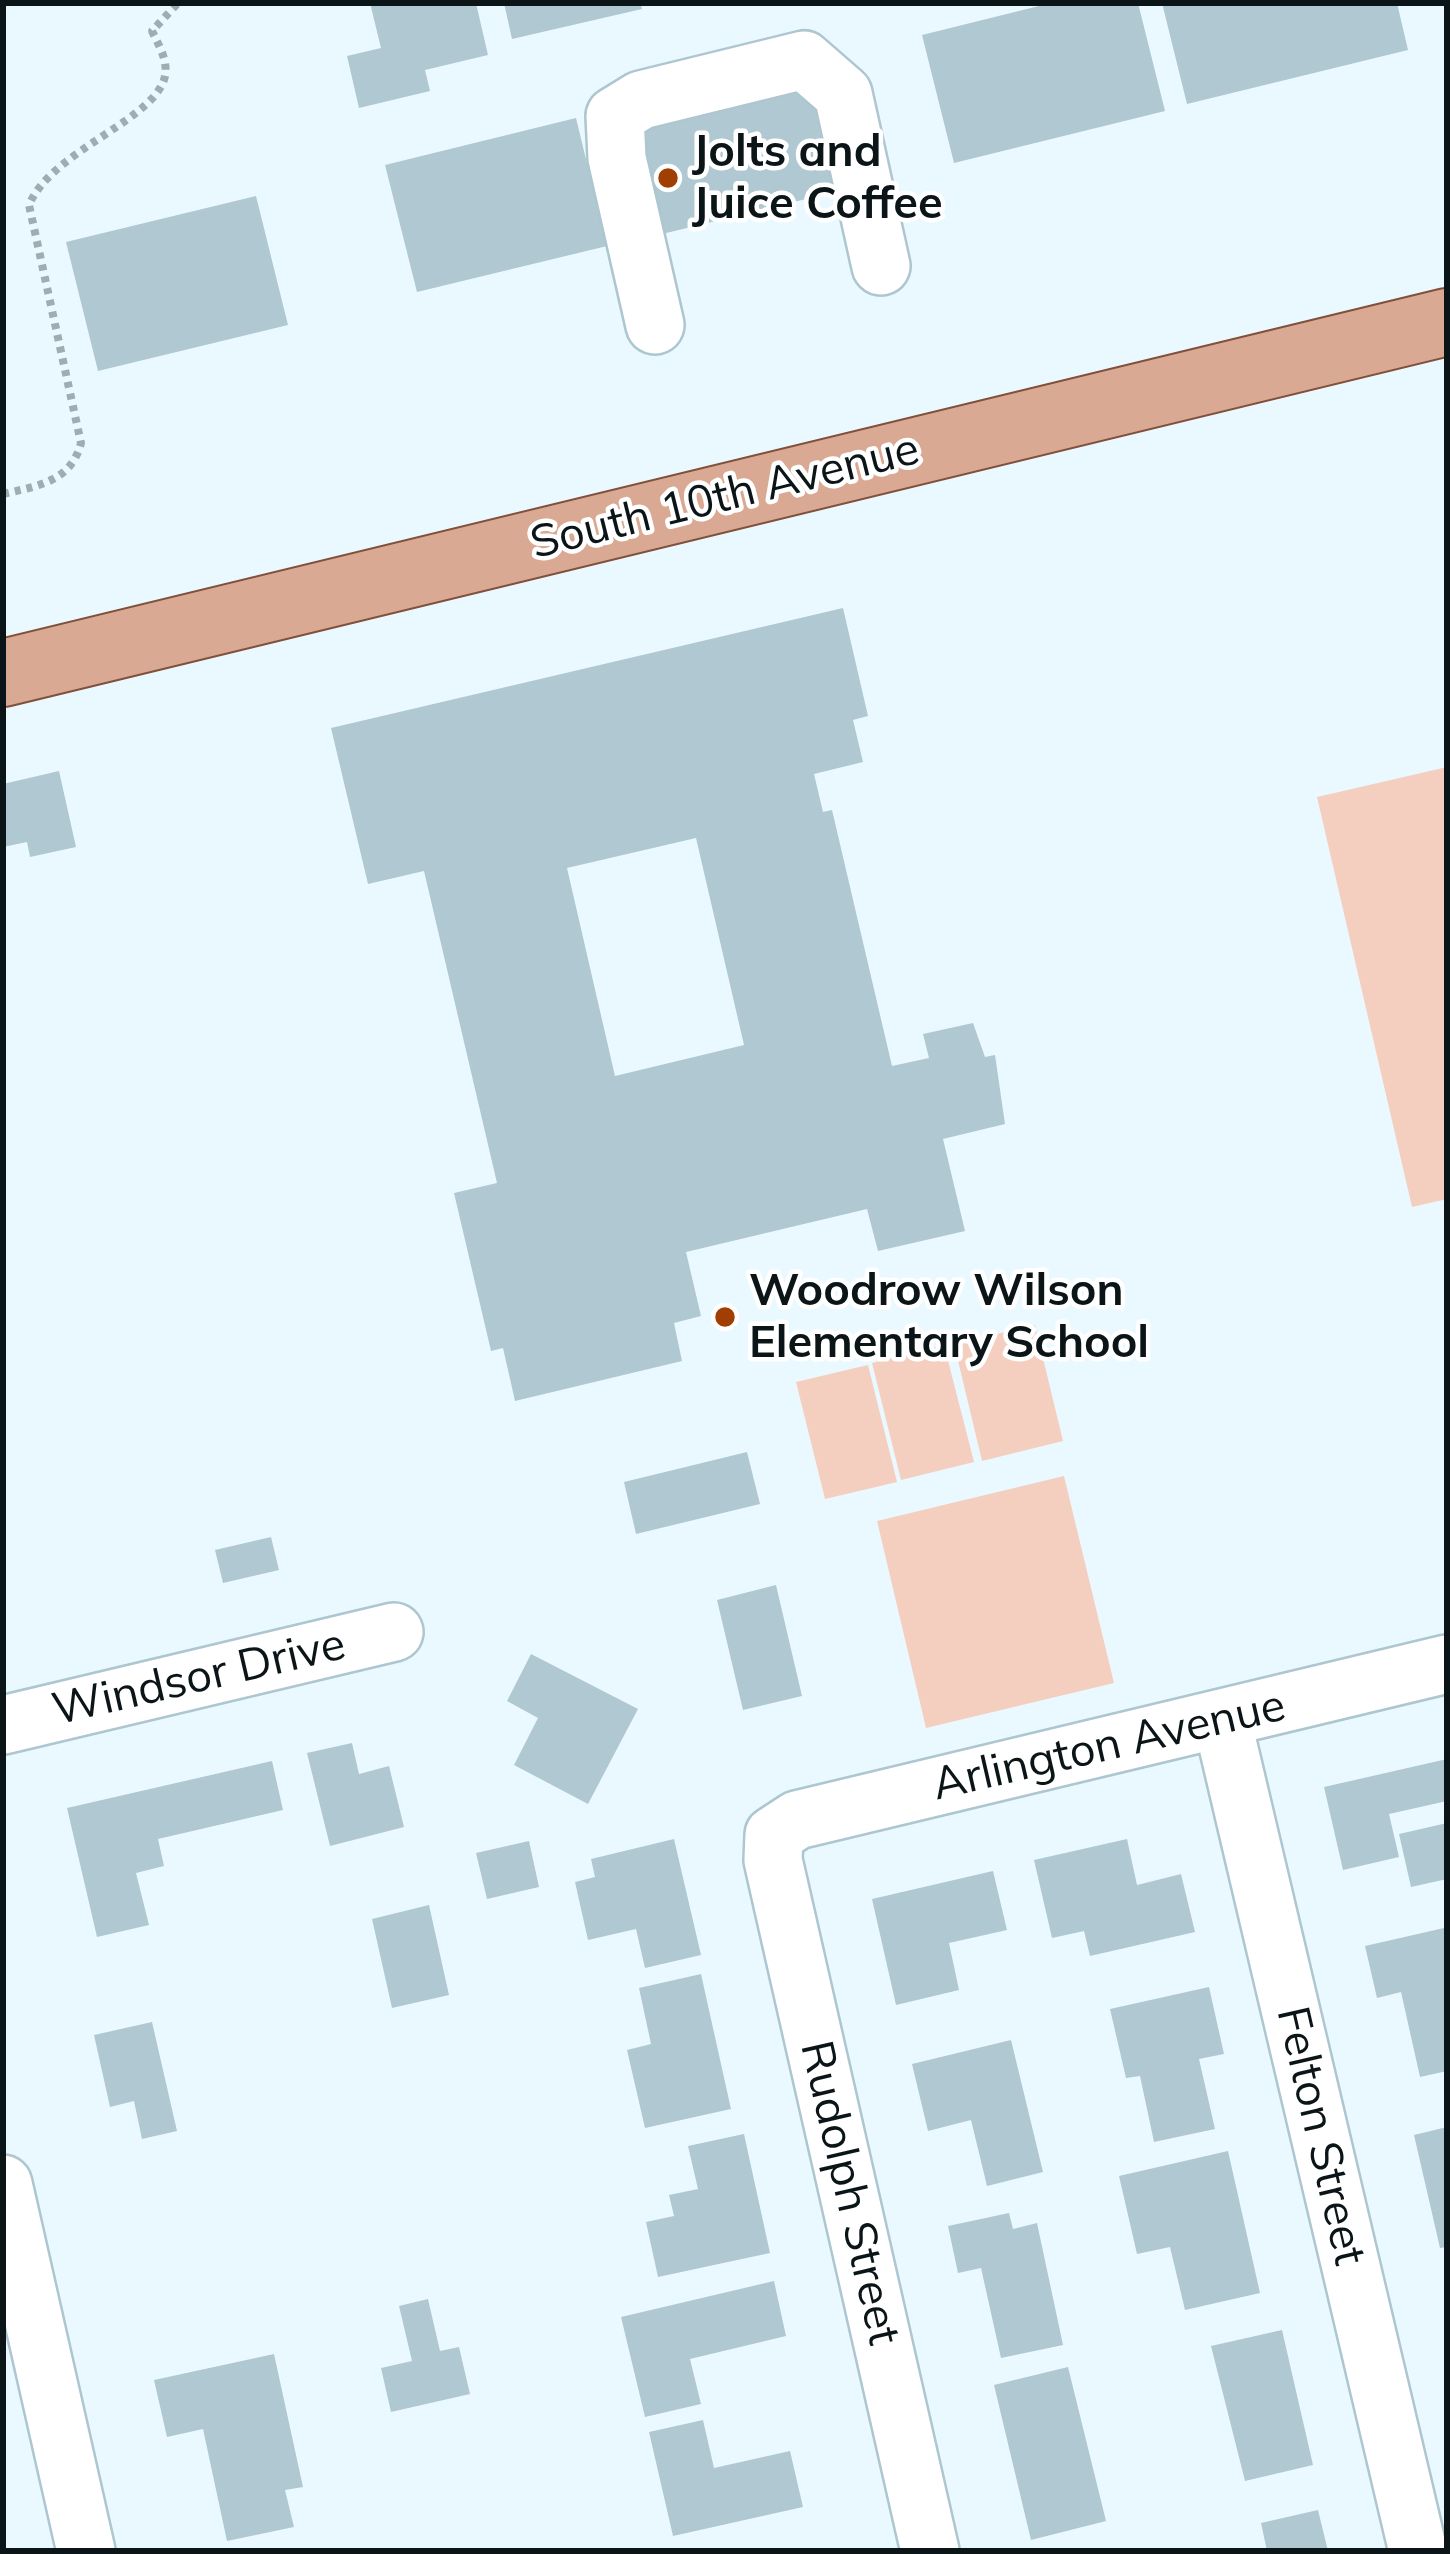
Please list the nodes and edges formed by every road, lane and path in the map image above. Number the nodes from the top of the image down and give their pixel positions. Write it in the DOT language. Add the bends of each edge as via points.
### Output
graph roads {
  1 [pos="178,3"];
  2 [pos="881,266"];
  3 [pos="1447,322"];
  4 [pos="655,325"];
  5 [pos="3,494"];
  6 [pos="3,673"];
  7 [pos="394,1631"];
  8 [pos="1447,1664"];
  9 [pos="1222,1720"];
  10 [pos="3,1725"];
  11 [pos="774,1835"];
  12 [pos="3,2184"];
  13 [pos="86,2551"];
  14 [pos="930,2551"];
  15 [pos="1418,2551"];
  1 -- 5 [label="path" via="152,31 165,59 162,85 49,174 29,206 81,443 68,470 51,482"];
  2 -- 4 [label="street" via="843,94 804,60 640,100 615,116 617,158"];
  3 -- 6 [label="main road, South 10th Avenue"];
  7 -- 10 [label="street, Windsor Drive"];
  8 -- 9 [label="street, Arlington Avenue"];
  9 -- 11 [label="street, Arlington Avenue" via="797,1820"];
  9 -- 15 [label="street, Felton Street"];
  11 -- 14 [label="street, Rudolph Street" via="773,1860"];
  12 -- 13 [label="street"];
}
